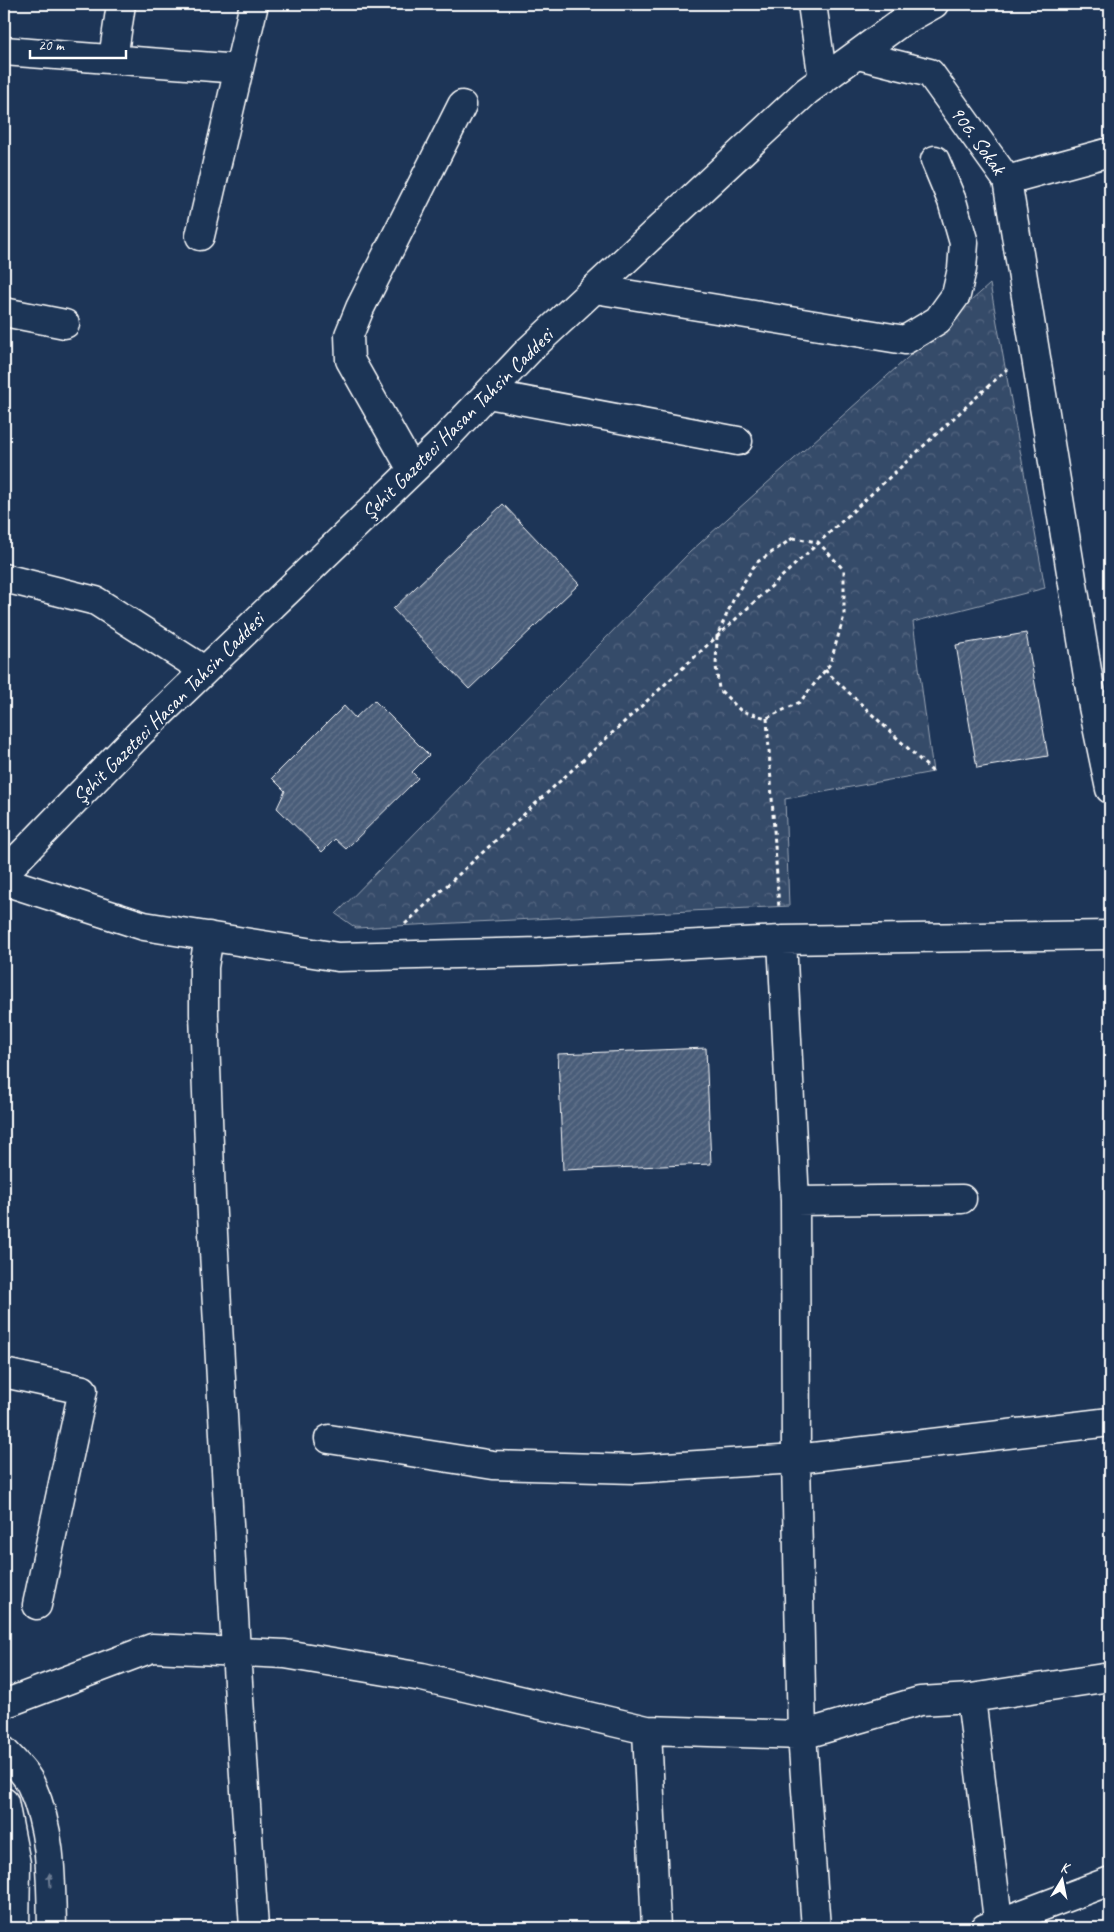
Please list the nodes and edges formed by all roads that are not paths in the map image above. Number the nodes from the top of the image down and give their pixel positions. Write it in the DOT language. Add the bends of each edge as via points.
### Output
graph roads {
  1 [pos="121,4"];
  2 [pos="254,4"];
  3 [pos="812,4"];
  4 [pos="934,4"];
  5 [pos="4,51"];
  6 [pos="858,55"];
  7 [pos="113,59"];
  8 [pos="239,69"];
  9 [pos="823,80"];
  10 [pos="462,105"];
  11 [pos="1110,152"];
  12 [pos="935,160"];
  13 [pos="1007,180"];
  14 [pos="200,236"];
  15 [pos="595,289"];
  16 [pos="4,312"];
  17 [pos="65,324"];
  18 [pos="488,394"];
  19 [pos="738,441"];
  20 [pos="412,470"];
  21 [pos="4,578"];
  22 [pos="204,670"];
  23 [pos="1102,706"];
  24 [pos="1110,789"];
  25 [pos="4,873"];
  26 [pos="4,881"];
  27 [pos="1110,935"];
  28 [pos="209,936"];
  29 [pos="782,940"];
  30 [pos="962,1199"];
  31 [pos="795,1201"];
  32 [pos="4,1373"];
  33 [pos="1110,1422"];
  34 [pos="329,1439"];
  35 [pos="796,1459"];
  36 [pos="37,1605"];
  37 [pos="236,1652"];
  38 [pos="1110,1677"];
  39 [pos="971,1698"];
  40 [pos="4,1704"];
  41 [pos="647,1730"];
  42 [pos="802,1735"];
  43 [pos="4,1754"];
  44 [pos="4,1802"];
  45 [pos="1110,1881"];
  46 [pos="995,1926"];
  47 [pos="15,1928"];
  48 [pos="52,1928"];
  49 [pos="254,1928"];
  50 [pos="656,1928"];
  51 [pos="816,1928"];
  1 -- 7 [label="street"];
  2 -- 8 [label="street"];
  3 -- 9 [label="street"];
  4 -- 6 [label="street, Şehit Gazeteci Hasan Tahsin Caddesi" via="900,23"];
  5 -- 7 [label="street"];
  6 -- 9 [label="street, Şehit Gazeteci Hasan Tahsin Caddesi"];
  6 -- 13 [label="street, 906. Sokak" via="930,73"];
  7 -- 8 [label="street"];
  8 -- 14 [label="street"];
  9 -- 15 [label="street, Şehit Gazeteci Hasan Tahsin Caddesi"];
  10 -- 20 [label="street" via="349,335 350,360"];
  11 -- 13 [label="street, 906. Sokak"];
  12 -- 15 [label="street" via="952,201 964,243 962,270 956,295 938,320 905,340"];
  13 -- 23 [label="street" via="1036,359"];
  15 -- 18 [label="street, Şehit Gazeteci Hasan Tahsin Caddesi" via="530,349"];
  16 -- 17 [label="street"];
  18 -- 19 [label="street"];
  18 -- 20 [label="street, Şehit Gazeteci Hasan Tahsin Caddesi"];
  20 -- 22 [label="street, Şehit Gazeteci Hasan Tahsin Caddesi"];
  21 -- 22 [label="street" via="96,601"];
  22 -- 25 [label="street, Şehit Gazeteci Hasan Tahsin Caddesi"];
  23 -- 24 [label="street"];
  26 -- 28 [label="street" via="144,926"];
  27 -- 29 [label="street"];
  28 -- 29 [label="street" via="338,956 539,952"];
  28 -- 37 [label="street" via="204,967 204,1014"];
  29 -- 31 [label="street"];
  30 -- 31 [label="street"];
  31 -- 35 [label="street"];
  32 -- 36 [label="street" via="83,1390"];
  33 -- 35 [label="street"];
  34 -- 35 [label="street" via="493,1465 633,1469"];
  35 -- 42 [label="street"];
  37 -- 40 [label="street" via="152,1648"];
  37 -- 41 [label="street" via="285,1654 422,1676"];
  37 -- 49 [label="street"];
  38 -- 39 [label="street"];
  39 -- 42 [label="street" via="920,1700"];
  39 -- 46 [label="street"];
  41 -- 42 [label="street"];
  41 -- 50 [label="street"];
  42 -- 51 [label="street"];
  48 -- 43 [label="street, one-way" via="48,1846 42,1815 32,1785"];
  44 -- 47 [label="street" via="16,1864"];
  45 -- 46 [label="street"];
}
